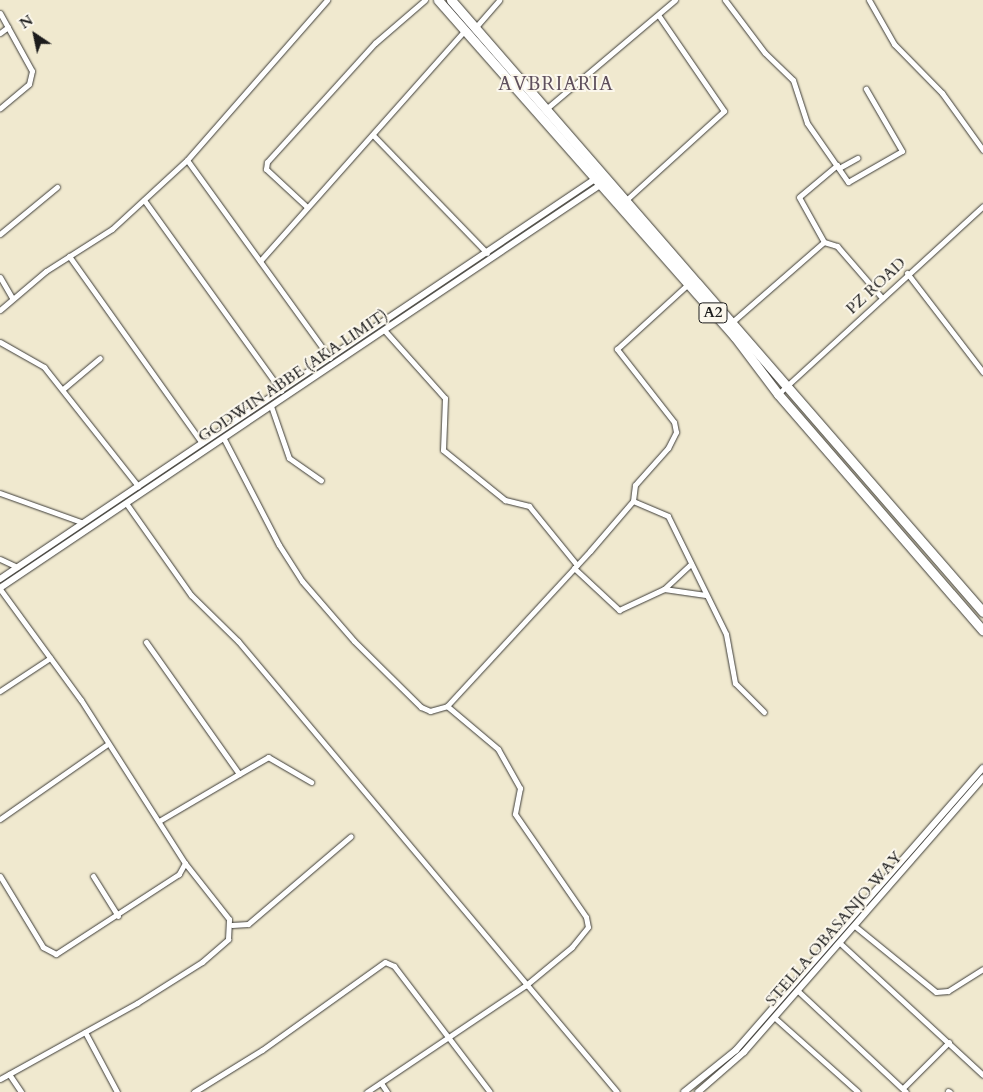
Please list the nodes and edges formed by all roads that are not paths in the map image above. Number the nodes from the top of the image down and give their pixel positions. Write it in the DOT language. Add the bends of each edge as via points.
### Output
graph roads {
  1 [pos="327,0"];
  2 [pos="425,0"];
  3 [pos="438,0"];
  4 [pos="451,0"];
  5 [pos="499,0"];
  6 [pos="676,0"];
  7 [pos="725,0"];
  8 [pos="869,0"];
  9 [pos="0,13"];
  10 [pos="659,16"];
  11 [pos="8,27"];
  12 [pos="475,28"];
  13 [pos="465,30"];
  14 [pos="0,33"];
  15 [pos="866,89"];
  16 [pos="0,108"];
  17 [pos="546,109"];
  18 [pos="373,135"];
  19 [pos="983,150"];
  20 [pos="858,158"];
  21 [pos="187,160"];
  22 [pos="838,167"];
  23 [pos="602,180"];
  24 [pos="57,188"];
  25 [pos="144,200"];
  26 [pos="626,201"];
  27 [pos="983,206"];
  28 [pos="307,207"];
  29 [pos="0,234"];
  30 [pos="824,242"];
  31 [pos="487,253"];
  32 [pos="68,256"];
  33 [pos="260,261"];
  34 [pos="907,273"];
  35 [pos="0,277"];
  36 [pos="687,285"];
  37 [pos="12,298"];
  38 [pos="882,298"];
  39 [pos="0,310"];
  40 [pos="731,323"];
  41 [pos="385,331"];
  42 [pos="0,342"];
  43 [pos="100,358"];
  44 [pos="330,358"];
  45 [pos="983,372"];
  46 [pos="788,386"];
  47 [pos="64,389"];
  48 [pos="281,391"];
  49 [pos="778,394"];
  50 [pos="271,406"];
  51 [pos="224,439"];
  52 [pos="202,443"];
  53 [pos="320,480"];
  54 [pos="138,486"];
  55 [pos="0,493"];
  56 [pos="633,501"];
  57 [pos="126,503"];
  58 [pos="81,522"];
  59 [pos="68,532"];
  60 [pos="73,538"];
  61 [pos="0,559"];
  62 [pos="691,564"];
  63 [pos="576,566"];
  64 [pos="17,567"];
  65 [pos="0,579"];
  66 [pos="0,588"];
  67 [pos="664,590"];
  68 [pos="706,595"];
  69 [pos="983,612"];
  70 [pos="983,631"];
  71 [pos="146,642"];
  72 [pos="50,658"];
  73 [pos="0,691"];
  74 [pos="447,706"];
  75 [pos="764,712"];
  76 [pos="106,745"];
  77 [pos="983,768"];
  78 [pos="239,774"];
  79 [pos="983,778"];
  80 [pos="311,782"];
  81 [pos="0,819"];
  82 [pos="159,821"];
  83 [pos="351,836"];
  84 [pos="185,863"];
  85 [pos="0,876"];
  86 [pos="93,876"];
  87 [pos="118,916"];
  88 [pos="232,925"];
  89 [pos="856,927"];
  90 [pos="841,944"];
  91 [pos="983,969"];
  92 [pos="526,984"];
  93 [pos="798,991"];
  94 [pos="775,1018"];
  95 [pos="85,1032"];
  96 [pos="446,1037"];
  97 [pos="949,1042"];
  98 [pos="9,1074"];
  99 [pos="983,1074"];
  100 [pos="0,1079"];
  101 [pos="381,1083"];
  102 [pos="694,1086"];
  103 [pos="905,1090"];
  104 [pos="22,1092"];
  105 [pos="117,1092"];
  106 [pos="194,1092"];
  107 [pos="366,1092"];
  108 [pos="387,1092"];
  109 [pos="490,1092"];
  110 [pos="617,1092"];
  111 [pos="684,1092"];
  112 [pos="698,1092"];
  113 [pos="858,1092"];
  1 -- 21 [label="street"];
  2 -- 28 [label="street" via="375,44 267,162 266,169"];
  3 -- 13 [label="highway, A2"];
  4 -- 12 [label="highway, A2"];
  5 -- 12 [label="street"];
  6 -- 10 [label="street"];
  7 -- 22 [label="street" via="765,54 793,80 807,123"];
  8 -- 19 [label="street" via="894,44 942,93"];
  9 -- 11 [label="street"];
  10 -- 17 [label="street"];
  10 -- 26 [label="street" via="724,111"];
  11 -- 14 [label="street"];
  11 -- 16 [label="street" via="26,56 32,79"];
  12 -- 17 [label="highway, A2"];
  13 -- 18 [label="street"];
  13 -- 23 [label="highway, A2"];
  15 -- 22 [label="street" via="902,151 850,182"];
  17 -- 23 [label="highway, A2"];
  18 -- 28 [label="street"];
  18 -- 31 [label="street"];
  20 -- 22 [label="street"];
  21 -- 25 [label="street"];
  21 -- 33 [label="street"];
  22 -- 30 [label="street" via="799,197"];
  23 -- 26 [label="highway, A2"];
  23 -- 31 [label="street, GODWIN ABBE (AKA LIMIT)"];
  23 -- 36 [label="highway, A2"];
  23 -- 41 [label="street, GODWIN ABBE (AKA LIMIT)"];
  24 -- 29 [label="street"];
  25 -- 32 [label="street" via="112,229"];
  25 -- 48 [label="street"];
  26 -- 40 [label="highway, A2"];
  27 -- 34 [label="street, PZ ROAD"];
  28 -- 33 [label="street"];
  30 -- 38 [label="street" via="837,246"];
  30 -- 40 [label="street"];
  31 -- 44 [label="street, GODWIN ABBE (AKA LIMIT)"];
  32 -- 37 [label="street"];
  32 -- 52 [label="street"];
  33 -- 44 [label="street"];
  34 -- 38 [label="street, PZ ROAD"];
  34 -- 45 [label="street"];
  35 -- 37 [label="street"];
  36 -- 49 [label="highway, A2" via="735,337"];
  36 -- 56 [label="street" via="616,349 674,422 676,432 636,485"];
  37 -- 39 [label="street"];
  38 -- 46 [label="street, PZ ROAD"];
  40 -- 46 [label="highway, A2"];
  41 -- 50 [label="street, GODWIN ABBE (AKA LIMIT)"];
  41 -- 63 [label="street" via="445,398 443,450 505,500 529,506"];
  42 -- 47 [label="street" via="32,358"];
  43 -- 47 [label="street"];
  44 -- 48 [label="street, GODWIN ABBE (AKA LIMIT)"];
  46 -- 49 [label="street, PZ ROAD"];
  46 -- 69 [label="highway, A2"];
  47 -- 54 [label="street"];
  48 -- 52 [label="street, GODWIN ABBE (AKA LIMIT)"];
  49 -- 70 [label="highway, A2"];
  50 -- 51 [label="street, GODWIN ABBE (AKA LIMIT)"];
  50 -- 53 [label="street" via="289,458"];
  51 -- 57 [label="street, GODWIN ABBE (AKA LIMIT)"];
  51 -- 74 [label="street" via="302,581 421,707 430,711"];
  52 -- 54 [label="street, GODWIN ABBE (AKA LIMIT)"];
  54 -- 58 [label="street, GODWIN ABBE (AKA LIMIT)"];
  55 -- 58 [label="street"];
  56 -- 62 [label="street" via="668,516"];
  56 -- 63 [label="street"];
  57 -- 60 [label="street, GODWIN ABBE (AKA LIMIT)"];
  57 -- 92 [label="street" via="191,596 238,641"];
  58 -- 59 [label="street, GODWIN ABBE (AKA LIMIT)"];
  59 -- 60 [label="street"];
  59 -- 64 [label="street, GODWIN ABBE (AKA LIMIT)"];
  60 -- 66 [label="street, GODWIN ABBE (AKA LIMIT)"];
  61 -- 64 [label="street"];
  62 -- 67 [label="street"];
  62 -- 68 [label="street"];
  63 -- 67 [label="street" via="619,610"];
  63 -- 74 [label="street"];
  64 -- 65 [label="street, GODWIN ABBE (AKA LIMIT)"];
  66 -- 72 [label="street"];
  67 -- 68 [label="street"];
  68 -- 75 [label="street" via="726,634 735,683"];
  71 -- 78 [label="street"];
  72 -- 73 [label="street"];
  72 -- 76 [label="street"];
  74 -- 92 [label="street" via="498,749 520,788 515,814 586,917 588,927 578,940"];
  76 -- 81 [label="street"];
  76 -- 82 [label="street"];
  77 -- 102 [label="street" via="789,992 736,1050"];
  78 -- 80 [label="street" via="268,757"];
  78 -- 82 [label="street"];
  79 -- 89 [label="street, STELLA OBASANJO WAY"];
  82 -- 84 [label="street"];
  83 -- 88 [label="street" via="248,924"];
  84 -- 87 [label="street" via="178,874"];
  84 -- 88 [label="street"];
  85 -- 87 [label="street" via="49,954 63,952"];
  86 -- 87 [label="street"];
  88 -- 95 [label="street" via="228,939 202,962"];
  89 -- 90 [label="street, STELLA OBASANJO WAY"];
  89 -- 91 [label="street" via="936,992 948,991"];
  90 -- 93 [label="street, STELLA OBASANJO WAY"];
  90 -- 97 [label="street"];
  92 -- 96 [label="street"];
  92 -- 110 [label="street"];
  93 -- 94 [label="street, STELLA OBASANJO WAY"];
  93 -- 103 [label="street"];
  94 -- 112 [label="street, STELLA OBASANJO WAY" via="732,1065"];
  94 -- 113 [label="street"];
  95 -- 98 [label="street"];
  95 -- 105 [label="street"];
  96 -- 101 [label="street"];
  96 -- 106 [label="street" via="394,966 378,964 262,1050"];
  96 -- 109 [label="street"];
  97 -- 99 [label="street"];
  97 -- 103 [label="street"];
  98 -- 100 [label="street"];
  98 -- 104 [label="street"];
  101 -- 107 [label="street"];
  101 -- 108 [label="street"];
  102 -- 111 [label="street"];
  102 -- 112 [label="street"];
}
